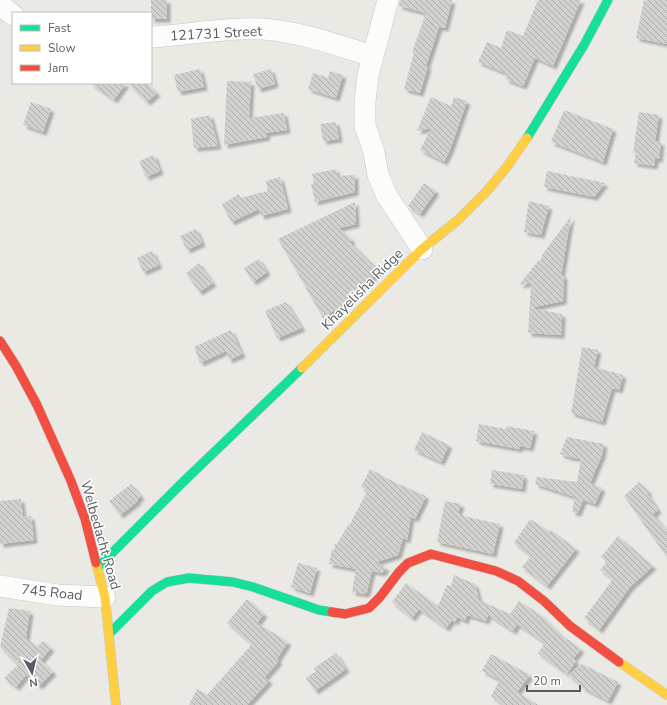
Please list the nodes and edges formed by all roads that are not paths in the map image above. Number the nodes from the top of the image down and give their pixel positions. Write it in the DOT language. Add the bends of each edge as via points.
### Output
graph roads {
  1 [pos="388,0"];
  2 [pos="608,0"];
  3 [pos="0,5"];
  4 [pos="12,14"];
  5 [pos="152,37"];
  6 [pos="373,56"];
  7 [pos="422,249"];
  8 [pos="0,341"];
  9 [pos="98,567"];
  10 [pos="0,586"];
  11 [pos="105,597"];
  12 [pos="109,634"];
  13 [pos="667,695"];
  14 [pos="116,705"];
  1 -- 6 [label="street"];
  2 -- 7 [label="street, Khayelisha Ridge" via="584,45 506,168 458,220"];
  3 -- 4 [label="street"];
  5 -- 6 [label="street, 121731 Street" via="233,29 264,30 315,38"];
  6 -- 7 [label="street" via="365,101 365,126 374,152 378,175 387,196"];
  7 -- 9 [label="street, Khayelisha Ridge"];
  8 -- 9 [label="street, Welbedacht Road" via="37,405 71,481"];
  9 -- 11 [label="street, Welbedacht Road"];
  10 -- 11 [label="street, 745 Road" via="58,595"];
  11 -- 12 [label="street, Welbedacht Road"];
  12 -- 13 [label="street" via="152,591 167,582 189,578 233,582 319,610 345,614 357,612 369,608 408,563 431,554 496,571 518,581 570,626"];
  12 -- 14 [label="street, Welbedacht Road"];
}
